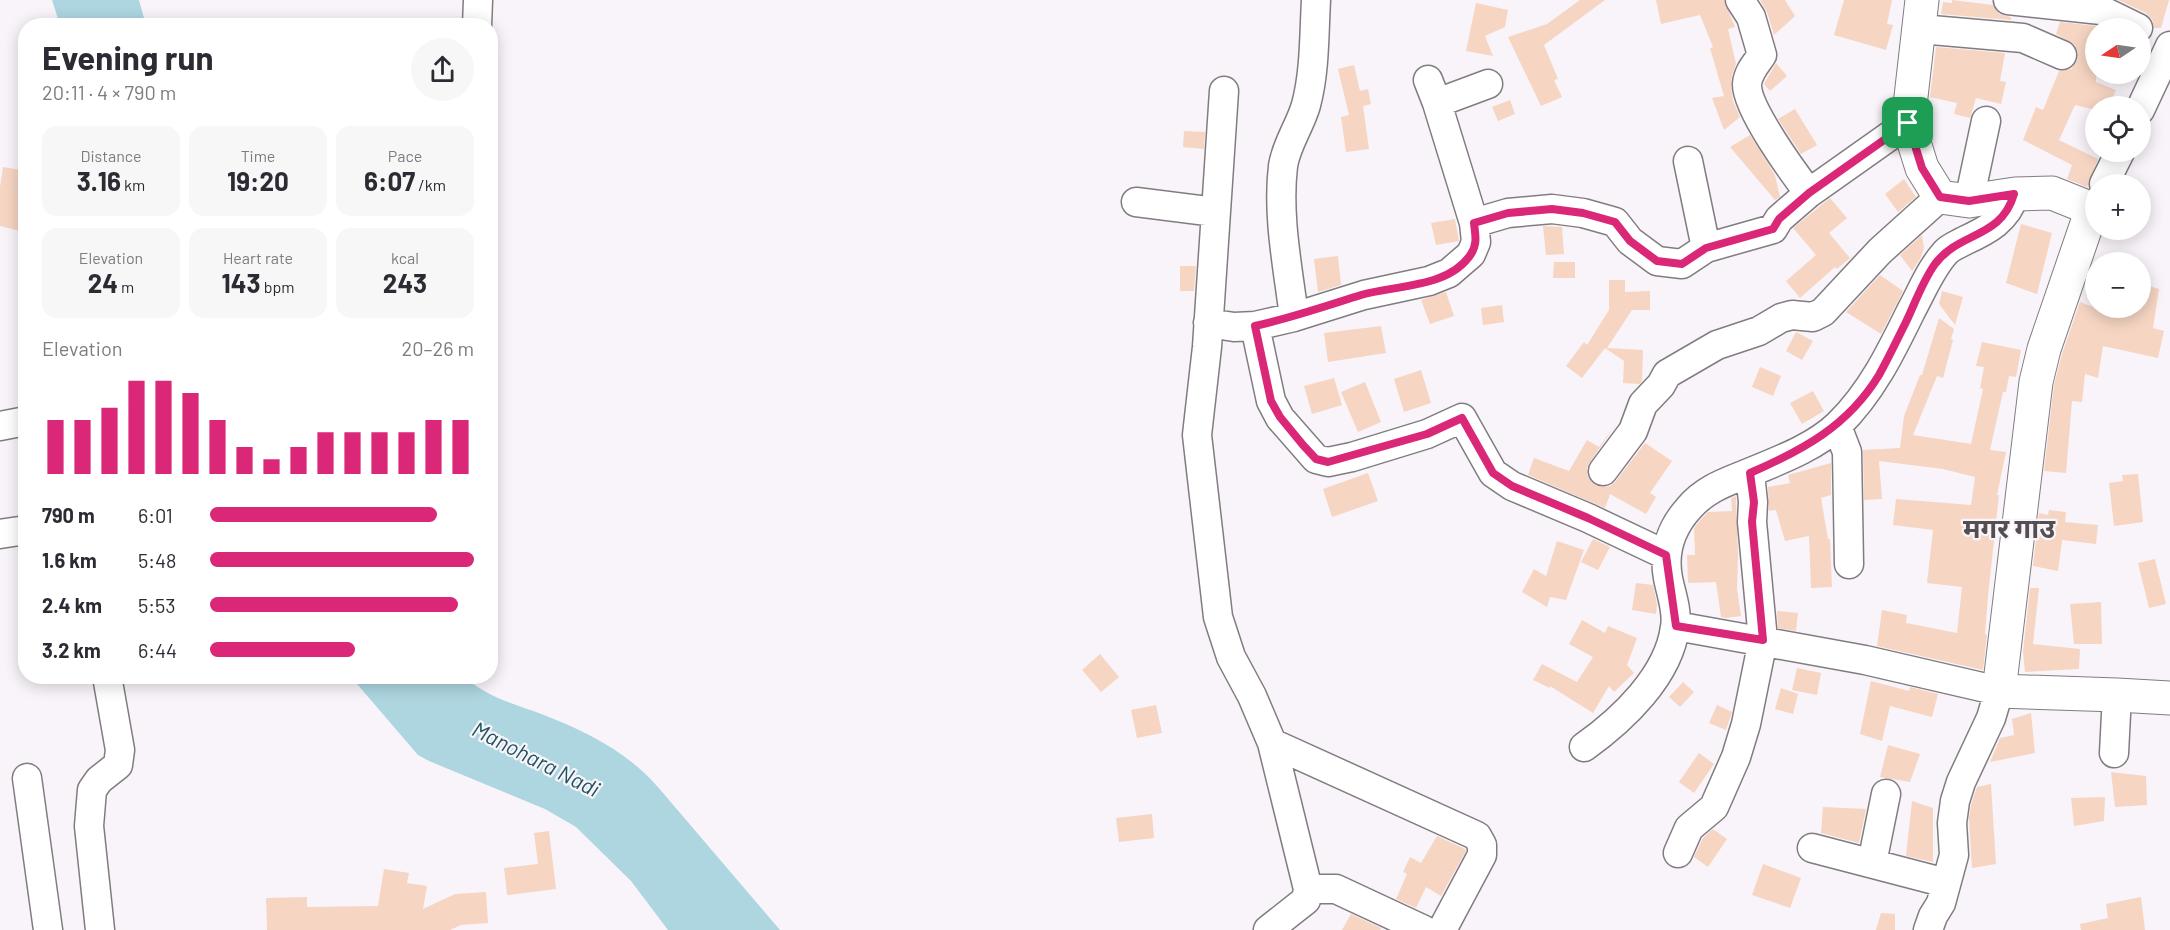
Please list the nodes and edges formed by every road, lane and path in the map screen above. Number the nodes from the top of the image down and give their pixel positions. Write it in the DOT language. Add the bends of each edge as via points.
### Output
graph roads {
  1 [pos="478,0"];
  2 [pos="1316,0"];
  3 [pos="1740,0"];
  4 [pos="2008,0"];
  5 [pos="1921,14"];
  6 [pos="477,18"];
  7 [pos="2117,18"];
  8 [pos="2151,35"];
  9 [pos="2170,45"];
  10 [pos="2062,55"];
  11 [pos="1488,84"];
  12 [pos="1224,91"];
  13 [pos="2146,96"];
  14 [pos="1986,121"];
  15 [pos="1908,123"];
  16 [pos="1688,161"];
  17 [pos="1809,193"];
  18 [pos="2014,194"];
  19 [pos="2085,197"];
  20 [pos="1954,199"];
  21 [pos="1136,202"];
  22 [pos="1215,212"];
  23 [pos="1474,223"];
  24 [pos="2085,233"];
  25 [pos="1706,248"];
  26 [pos="1294,317"];
  27 [pos="1208,323"];
  28 [pos="1255,326"];
  29 [pos="18,423"];
  30 [pos="0,426"];
  31 [pos="1837,426"];
  32 [pos="1603,471"];
  33 [pos="1750,473"];
  34 [pos="18,531"];
  35 [pos="0,534"];
  36 [pos="1666,555"];
  37 [pos="1850,564"];
  38 [pos="1676,626"];
  39 [pos="1763,640"];
  40 [pos="108,684"];
  41 [pos="1999,691"];
  42 [pos="2117,695"];
  43 [pos="2170,698"];
  44 [pos="1272,743"];
  45 [pos="1584,747"];
  46 [pos="2114,753"];
  47 [pos="27,777"];
  48 [pos="1886,794"];
  49 [pos="1812,848"];
  50 [pos="1678,853"];
  51 [pos="1872,864"];
  52 [pos="1946,883"];
  53 [pos="1308,889"];
  54 [pos="48,930"];
  55 [pos="100,930"];
  56 [pos="1268,930"];
  57 [pos="1424,930"];
  58 [pos="1442,930"];
  59 [pos="1928,930"];
  1 -- 6 [label="street"];
  2 -- 26 [label="street" via="1312,74 1306,105 1283,165 1281,205"];
  3 -- 17 [label="street" via="1751,17 1762,55 1751,70 1747,86 1756,114"];
  4 -- 7 [label="street" via="2101,10"];
  5 -- 10 [label="street" via="2023,38"];
  5 -- 15 [label="main road"];
  8 -- 9 [label="street"];
  9 -- 13 [label="street"];
  11 -- 23 [label="street" via="1432,91"];
  12 -- 22 [label="street"];
  14 -- 20 [label="street"];
  15 -- 17 [label="street"];
  15 -- 20 [label="main road" via="1922,168"];
  16 -- 25 [label="street"];
  17 -- 25 [label="street" via="1773,229"];
  18 -- 19 [label="main road"];
  18 -- 20 [label="main road"];
  18 -- 31 [label="street" via="2002,220 1949,248 1934,265 1878,375"];
  20 -- 32 [label="street" via="1880,251 1822,312 1813,317 1781,318 1759,331 1717,345 1667,374 1643,404 1634,431"];
  21 -- 22 [label="street"];
  22 -- 27 [label="street"];
  23 -- 25 [label="street" via="1508,213 1552,209 1615,222 1630,241 1657,261 1682,264"];
  23 -- 26 [label="street" via="1476,242 1471,254 1449,273"];
  24 -- 41 [label="main road" via="2036,382"];
  26 -- 28 [label="street"];
  27 -- 28 [label="street"];
  27 -- 44 [label="street" via="1197,435 1218,616 1231,657"];
  28 -- 36 [label="street" via="1271,401 1316,459 1328,462 1352,457 1427,434 1462,418 1493,473 1512,486"];
  29 -- 30 [label="street"];
  31 -- 33 [label="street" via="1805,447"];
  31 -- 37 [label="street" via="1847,452"];
  33 -- 36 [label="street" via="1714,486 1688,508 1669,539"];
  33 -- 39 [label="street"];
  34 -- 35 [label="street"];
  36 -- 38 [label="street"];
  38 -- 39 [label="street"];
  38 -- 45 [label="street" via="1666,657 1648,687 1631,709"];
  39 -- 41 [label="street"];
  39 -- 50 [label="street" via="1736,757 1714,807 1689,828"];
  40 -- 55 [label="street" via="120,750 118,765 92,790 89,826"];
  41 -- 42 [label="main road"];
  41 -- 52 [label="street" via="1991,718 1960,782 1952,823 1954,855"];
  42 -- 43 [label="main road"];
  42 -- 46 [label="street"];
  44 -- 53 [label="street"];
  44 -- 58 [label="street" via="1477,836 1482,855"];
  47 -- 54 [label="street"];
  48 -- 51 [label="street"];
  49 -- 51 [label="street"];
  51 -- 52 [label="street"];
  52 -- 59 [label="street"];
  53 -- 56 [label="street" via="1306,900"];
  53 -- 57 [label="street" via="1336,889"];
}
